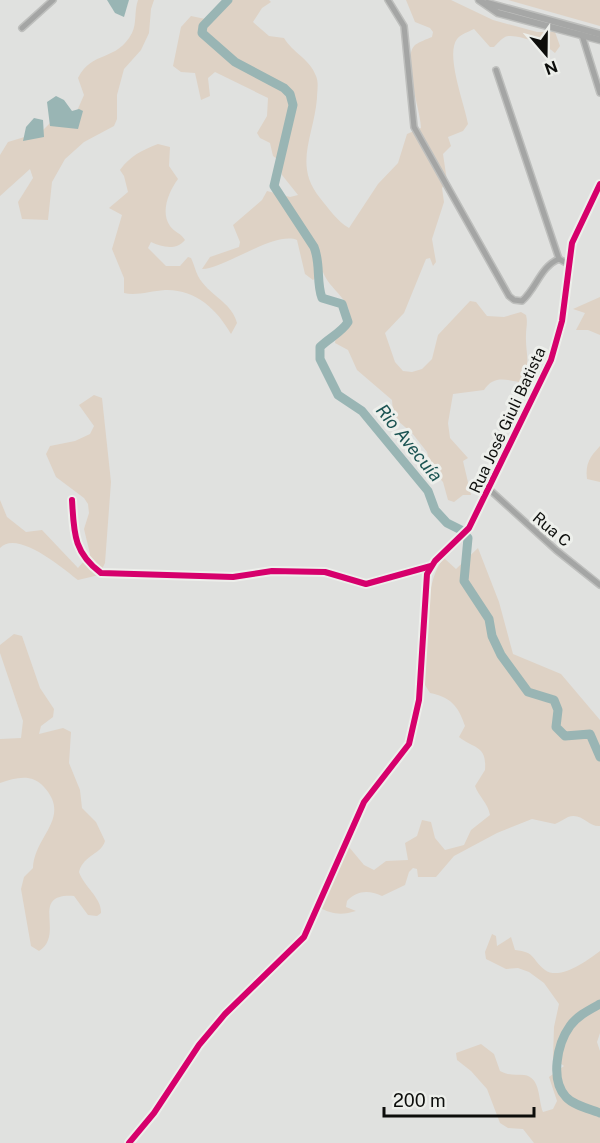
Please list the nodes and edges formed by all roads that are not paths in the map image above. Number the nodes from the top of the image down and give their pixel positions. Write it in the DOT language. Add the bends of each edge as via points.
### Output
graph roads {
  1 [pos="53,0"];
  2 [pos="388,0"];
  3 [pos="478,0"];
  4 [pos="22,28"];
  5 [pos="600,33"];
  6 [pos="582,35"];
  7 [pos="600,40"];
  8 [pos="496,69"];
  9 [pos="600,93"];
  10 [pos="600,184"];
  11 [pos="559,259"];
  12 [pos="568,264"];
  13 [pos="489,490"];
  14 [pos="72,500"];
  15 [pos="431,566"];
  16 [pos="600,585"];
  17 [pos="129,1143"];
  1 -- 4 [label="street"];
  2 -- 11 [label="street" via="404,26 414,127 509,296 522,301 552,261"];
  3 -- 5 [label="main road"];
  3 -- 6 [label="main road" via="498,13"];
  6 -- 7 [label="main road"];
  6 -- 9 [label="street"];
  8 -- 11 [label="street"];
  10 -- 12 [label="street, Rua José Giuli Batista" via="577,232"];
  11 -- 12 [label="street"];
  12 -- 13 [label="street, Rua José Giuli Batista" via="556,347"];
  13 -- 15 [label="street, Rua José Giuli Batista" via="470,528"];
  13 -- 16 [label="street, Rua C"];
  14 -- 15 [label="street" via="80,553 101,573 233,577 272,571 325,572 366,584"];
  15 -- 17 [label="street" via="426,582 419,700 409,744 364,801 304,937 212,1030"];
}
